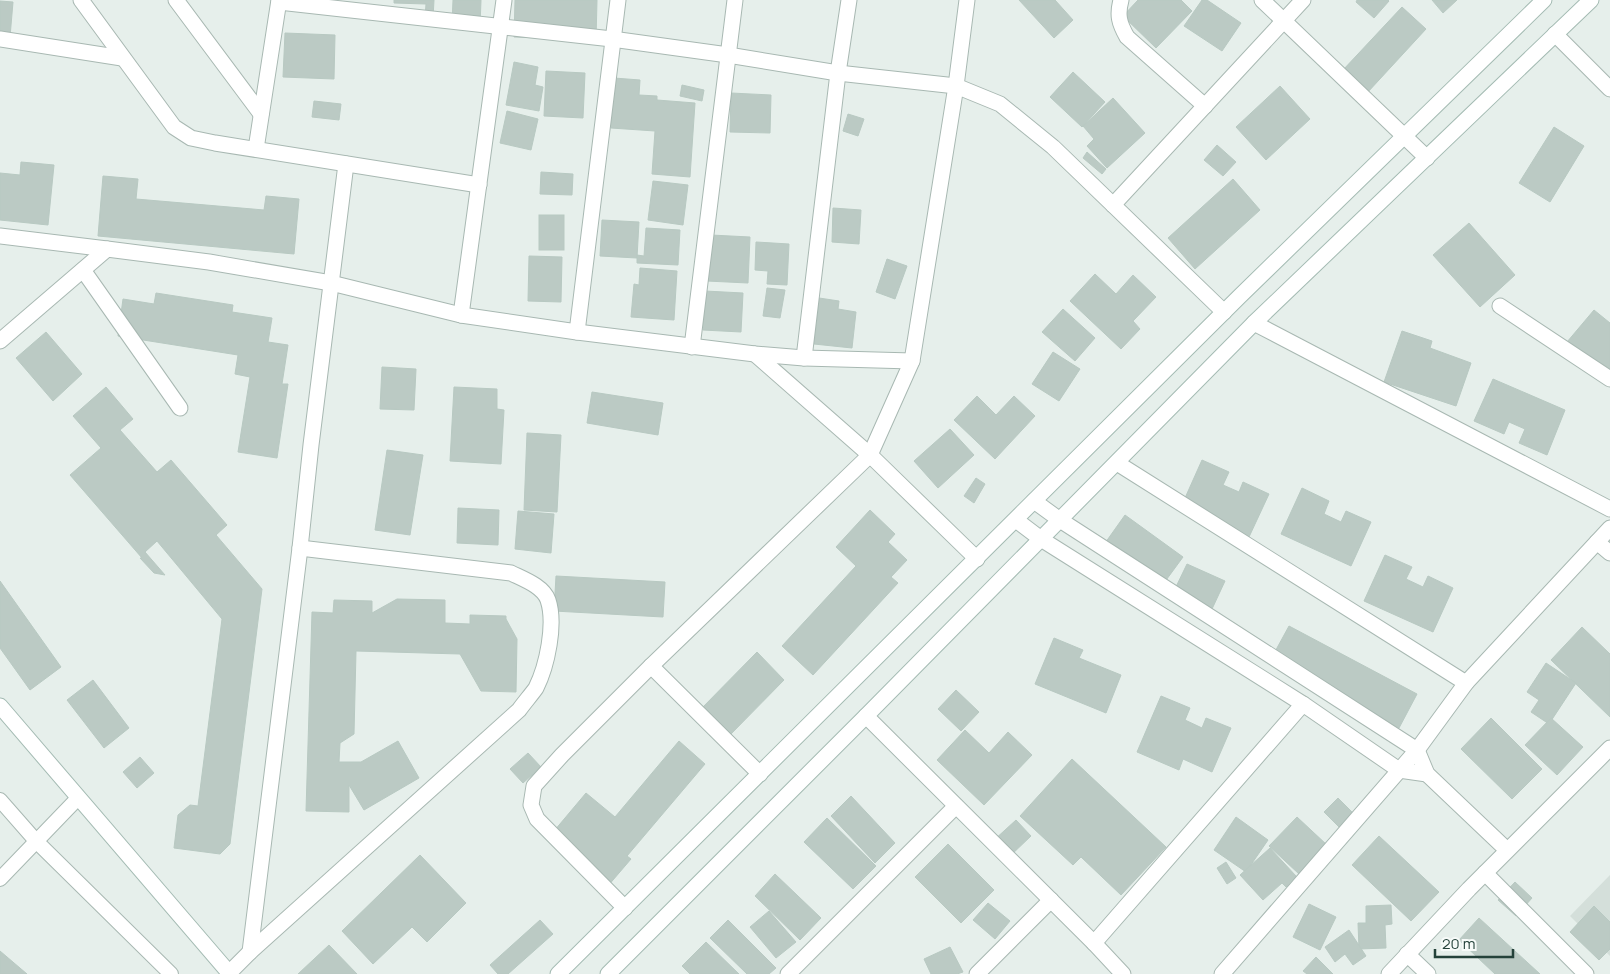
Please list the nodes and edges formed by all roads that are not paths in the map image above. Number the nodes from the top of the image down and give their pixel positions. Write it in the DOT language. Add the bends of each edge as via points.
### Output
graph roads {
  1 [pos="81,0"];
  2 [pos="176,0"];
  3 [pos="504,0"];
  4 [pos="618,0"];
  5 [pos="735,0"];
  6 [pos="849,0"];
  7 [pos="967,0"];
  8 [pos="1121,0"];
  9 [pos="1262,0"];
  10 [pos="1303,0"];
  11 [pos="1544,0"];
  12 [pos="1591,0"];
  13 [pos="279,1"];
  14 [pos="1284,21"];
  15 [pos="500,26"];
  16 [pos="1555,34"];
  17 [pos="0,39"];
  18 [pos="612,39"];
  19 [pos="728,55"];
  20 [pos="122,58"];
  21 [pos="838,73"];
  22 [pos="956,86"];
  23 [pos="1610,89"];
  24 [pos="1205,106"];
  25 [pos="261,114"];
  26 [pos="1404,136"];
  27 [pos="256,150"];
  28 [pos="1427,158"];
  29 [pos="346,164"];
  30 [pos="479,184"];
  31 [pos="1113,205"];
  32 [pos="0,236"];
  33 [pos="107,249"];
  34 [pos="83,270"];
  35 [pos="331,283"];
  36 [pos="1500,306"];
  37 [pos="1224,312"];
  38 [pos="461,315"];
  39 [pos="1254,323"];
  40 [pos="577,332"];
  41 [pos="0,341"];
  42 [pos="692,347"];
  43 [pos="755,354"];
  44 [pos="804,358"];
  45 [pos="912,361"];
  46 [pos="1610,379"];
  47 [pos="180,408"];
  48 [pos="870,455"];
  49 [pos="1117,463"];
  50 [pos="1034,501"];
  51 [pos="1610,509"];
  52 [pos="1016,520"];
  53 [pos="1060,520"];
  54 [pos="1610,528"];
  55 [pos="1041,539"];
  56 [pos="1597,542"];
  57 [pos="300,548"];
  58 [pos="1610,553"];
  59 [pos="977,559"];
  60 [pos="651,666"];
  61 [pos="1466,682"];
  62 [pos="1303,704"];
  63 [pos="0,706"];
  64 [pos="866,716"];
  65 [pos="1610,748"];
  66 [pos="1417,750"];
  67 [pos="1400,770"];
  68 [pos="760,774"];
  69 [pos="1428,774"];
  70 [pos="78,798"];
  71 [pos="0,800"];
  72 [pos="956,806"];
  73 [pos="36,841"];
  74 [pos="1507,850"];
  75 [pos="1485,873"];
  76 [pos="0,879"];
  77 [pos="1051,900"];
  78 [pos="625,908"];
  79 [pos="1094,943"];
  80 [pos="250,952"];
  81 [pos="1408,954"];
  82 [pos="171,974"];
  83 [pos="229,974"];
  84 [pos="558,974"];
  85 [pos="608,974"];
  86 [pos="788,974"];
  87 [pos="977,974"];
  88 [pos="1123,974"];
  89 [pos="1222,974"];
  90 [pos="1389,974"];
  91 [pos="1428,974"];
  92 [pos="1587,974"];
  1 -- 20 [label="street"];
  2 -- 25 [label="street"];
  3 -- 15 [label="street"];
  4 -- 18 [label="street"];
  5 -- 19 [label="street"];
  6 -- 21 [label="street"];
  7 -- 22 [label="street"];
  8 -- 24 [label="street" via="1120,24 1127,36"];
  9 -- 14 [label="street"];
  10 -- 14 [label="street"];
  11 -- 26 [label="street"];
  12 -- 16 [label="street"];
  13 -- 15 [label="street"];
  13 -- 25 [label="street"];
  14 -- 24 [label="street"];
  14 -- 26 [label="street"];
  15 -- 18 [label="street"];
  15 -- 30 [label="street"];
  16 -- 23 [label="street"];
  16 -- 28 [label="street"];
  17 -- 20 [label="street"];
  18 -- 19 [label="street"];
  18 -- 40 [label="street"];
  19 -- 21 [label="street"];
  19 -- 42 [label="street"];
  20 -- 27 [label="street" via="174,127 191,138"];
  21 -- 22 [label="street"];
  21 -- 44 [label="street"];
  22 -- 31 [label="street" via="1000,104 1053,147"];
  22 -- 45 [label="street"];
  24 -- 31 [label="street"];
  25 -- 27 [label="street"];
  26 -- 28 [label="street"];
  26 -- 37 [label="street"];
  27 -- 29 [label="street"];
  28 -- 39 [label="street"];
  29 -- 30 [label="street"];
  29 -- 35 [label="street"];
  30 -- 38 [label="street"];
  31 -- 37 [label="street"];
  32 -- 33 [label="street"];
  33 -- 34 [label="street"];
  33 -- 35 [label="street"];
  34 -- 41 [label="street"];
  34 -- 47 [label="street"];
  35 -- 38 [label="street"];
  35 -- 57 [label="street"];
  36 -- 46 [label="street"];
  37 -- 50 [label="street"];
  38 -- 40 [label="street"];
  39 -- 49 [label="street"];
  39 -- 51 [label="street"];
  40 -- 42 [label="street"];
  42 -- 43 [label="street"];
  43 -- 44 [label="street"];
  43 -- 48 [label="street"];
  44 -- 45 [label="street"];
  45 -- 48 [label="street"];
  48 -- 59 [label="street"];
  48 -- 60 [label="street"];
  49 -- 53 [label="street"];
  49 -- 61 [label="street"];
  50 -- 52 [label="street"];
  50 -- 53 [label="street"];
  52 -- 55 [label="street"];
  52 -- 59 [label="street"];
  53 -- 55 [label="street"];
  53 -- 66 [label="street"];
  54 -- 56 [label="street"];
  55 -- 62 [label="street"];
  55 -- 64 [label="street"];
  56 -- 58 [label="street"];
  56 -- 61 [label="street"];
  57 -- 80 [label="street"];
  57 -- 80 [label="street" via="511,574 532,582 547,599 551,624 547,655 535,688 519,710"];
  59 -- 68 [label="street"];
  60 -- 68 [label="street"];
  60 -- 78 [label="street" via="534,786 531,805 537,819"];
  61 -- 66 [label="street"];
  62 -- 67 [label="street"];
  62 -- 79 [label="street"];
  63 -- 70 [label="street"];
  64 -- 72 [label="street"];
  64 -- 85 [label="street"];
  65 -- 74 [label="street"];
  66 -- 67 [label="street"];
  66 -- 69 [label="street"];
  67 -- 69 [label="street"];
  67 -- 89 [label="street"];
  68 -- 78 [label="street"];
  69 -- 74 [label="street"];
  70 -- 73 [label="lane"];
  70 -- 83 [label="street"];
  71 -- 73 [label="lane"];
  72 -- 77 [label="street"];
  72 -- 86 [label="street"];
  73 -- 76 [label="lane"];
  73 -- 82 [label="lane"];
  74 -- 75 [label="street"];
  75 -- 81 [label="street"];
  75 -- 92 [label="street"];
  77 -- 79 [label="street"];
  77 -- 87 [label="street"];
  78 -- 84 [label="street"];
  79 -- 88 [label="street"];
  80 -- 83 [label="street"];
  81 -- 90 [label="street"];
  81 -- 91 [label="street"];
}
